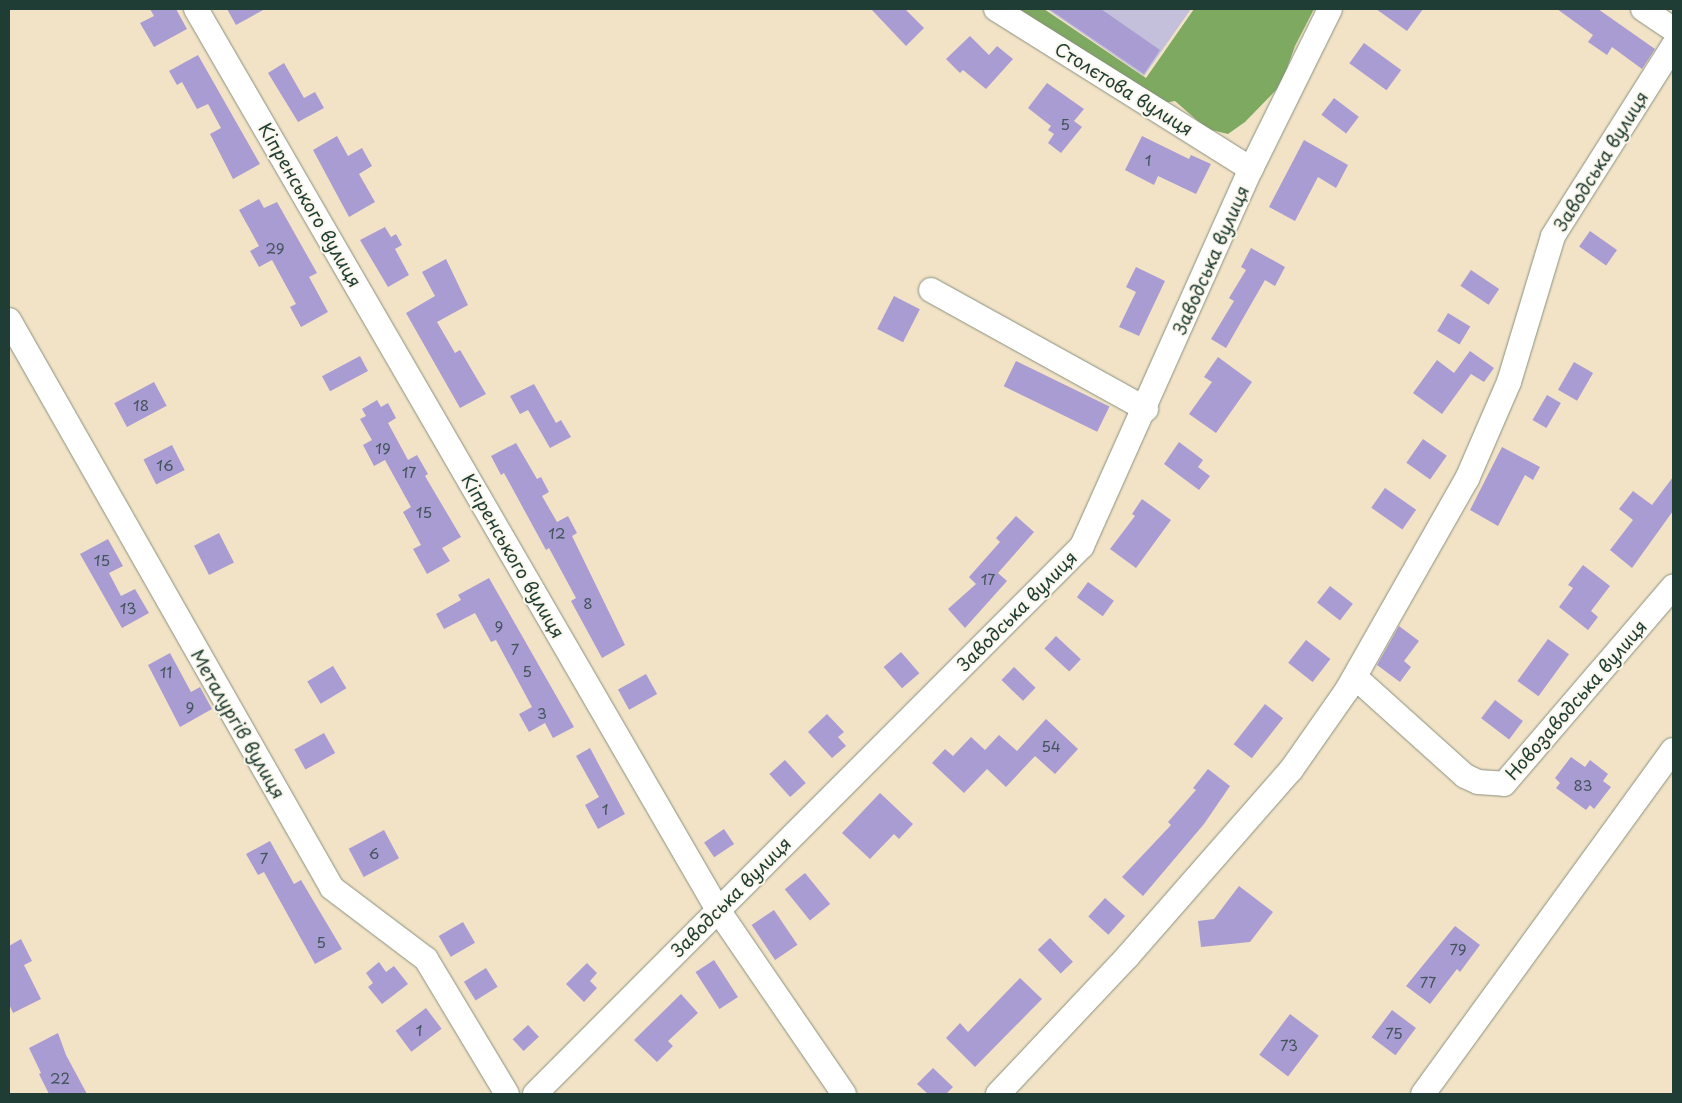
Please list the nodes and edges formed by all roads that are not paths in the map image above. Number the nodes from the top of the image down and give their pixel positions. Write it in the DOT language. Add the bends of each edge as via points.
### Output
graph roads {
  1 [pos="196,9"];
  2 [pos="996,9"];
  3 [pos="1330,9"];
  4 [pos="1643,9"];
  5 [pos="1673,29"];
  6 [pos="1673,46"];
  7 [pos="1252,169"];
  8 [pos="931,290"];
  9 [pos="9,320"];
  10 [pos="1146,409"];
  11 [pos="1673,587"];
  12 [pos="1354,677"];
  13 [pos="1673,750"];
  14 [pos="718,910"];
  15 [pos="507,1094"];
  16 [pos="535,1094"];
  17 [pos="844,1094"];
  18 [pos="998,1094"];
  19 [pos="1422,1094"];
  1 -- 14 [label="street, Кіпренського вулиця"];
  2 -- 7 [label="street, Столєтова вулиця"];
  3 -- 7 [label="street, Заводська вулиця"];
  4 -- 5 [label="street"];
  6 -- 12 [label="street, Заводська вулиця" via="1553,236 1509,382 1467,479"];
  7 -- 10 [label="street, Заводська вулиця"];
  8 -- 10 [label="street"];
  9 -- 15 [label="street, Металургів вулиця" via="332,888 426,959"];
  10 -- 14 [label="street, Заводська вулиця" via="1082,546"];
  11 -- 12 [label="street, Новозаводська вулиця" via="1504,784 1478,782 1465,776"];
  12 -- 18 [label="street, Заводська вулиця" via="1291,770 1128,956"];
  13 -- 19 [label="street"];
  14 -- 16 [label="street, Заводська вулиця"];
  14 -- 17 [label="street, Кіпренського вулиця"];
}
